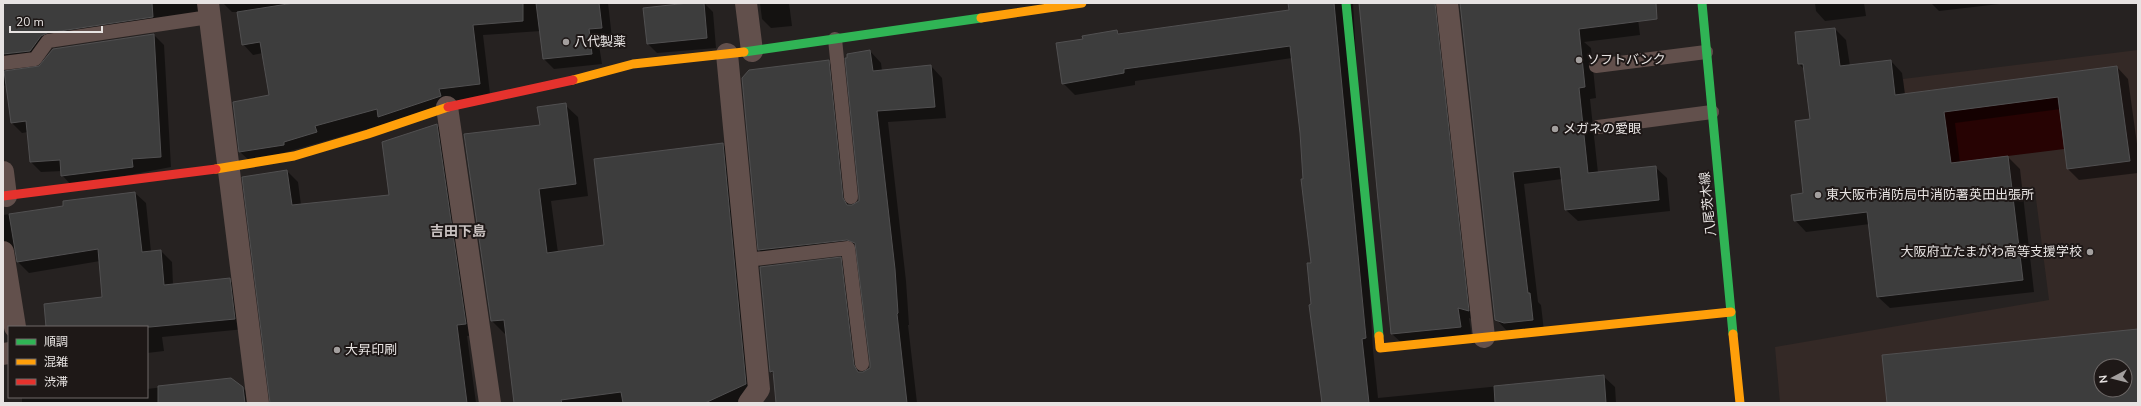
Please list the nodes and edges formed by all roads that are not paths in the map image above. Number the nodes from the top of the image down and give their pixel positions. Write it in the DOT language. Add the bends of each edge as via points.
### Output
graph roads {
  1 [pos="746,3"];
  2 [pos="1082,3"];
  3 [pos="1346,3"];
  4 [pos="1447,3"];
  5 [pos="1702,3"];
  6 [pos="209,10"];
  7 [pos="835,39"];
  8 [pos="752,51"];
  9 [pos="1706,52"];
  10 [pos="727,54"];
  11 [pos="3,63"];
  12 [pos="1596,66"];
  13 [pos="447,107"];
  14 [pos="1712,112"];
  15 [pos="1598,127"];
  16 [pos="228,167"];
  17 [pos="3,172"];
  18 [pos="4,196"];
  19 [pos="852,197"];
  20 [pos="3,252"];
  21 [pos="747,260"];
  22 [pos="1731,312"];
  23 [pos="15,326"];
  24 [pos="1484,337"];
  25 [pos="862,364"];
  26 [pos="258,403"];
  27 [pos="490,403"];
  28 [pos="749,403"];
  29 [pos="1740,403"];
  1 -- 8 [label="street"];
  2 -- 7 [label="street"];
  3 -- 24 [label="street" via="1380,348"];
  4 -- 24 [label="street"];
  5 -- 9 [label="street, 八尾茨木線"];
  6 -- 11 [label="lane" via="48,41 35,59"];
  6 -- 16 [label="street"];
  7 -- 8 [label="street"];
  7 -- 19 [label="lane"];
  8 -- 10 [label="street"];
  9 -- 12 [label="lane"];
  9 -- 14 [label="street, 八尾茨木線"];
  10 -- 13 [label="street" via="633,64 542,88"];
  10 -- 21 [label="street"];
  13 -- 16 [label="street" via="294,156"];
  13 -- 27 [label="street"];
  14 -- 15 [label="lane"];
  14 -- 22 [label="street, 八尾茨木線"];
  16 -- 18 [label="street"];
  16 -- 26 [label="street"];
  17 -- 18 [label="street"];
  20 -- 23 [label="street"];
  21 -- 25 [label="lane" via="848,248"];
  21 -- 28 [label="street" via="759,389"];
  22 -- 24 [label="street"];
  22 -- 29 [label="street, 八尾茨木線"];
}
